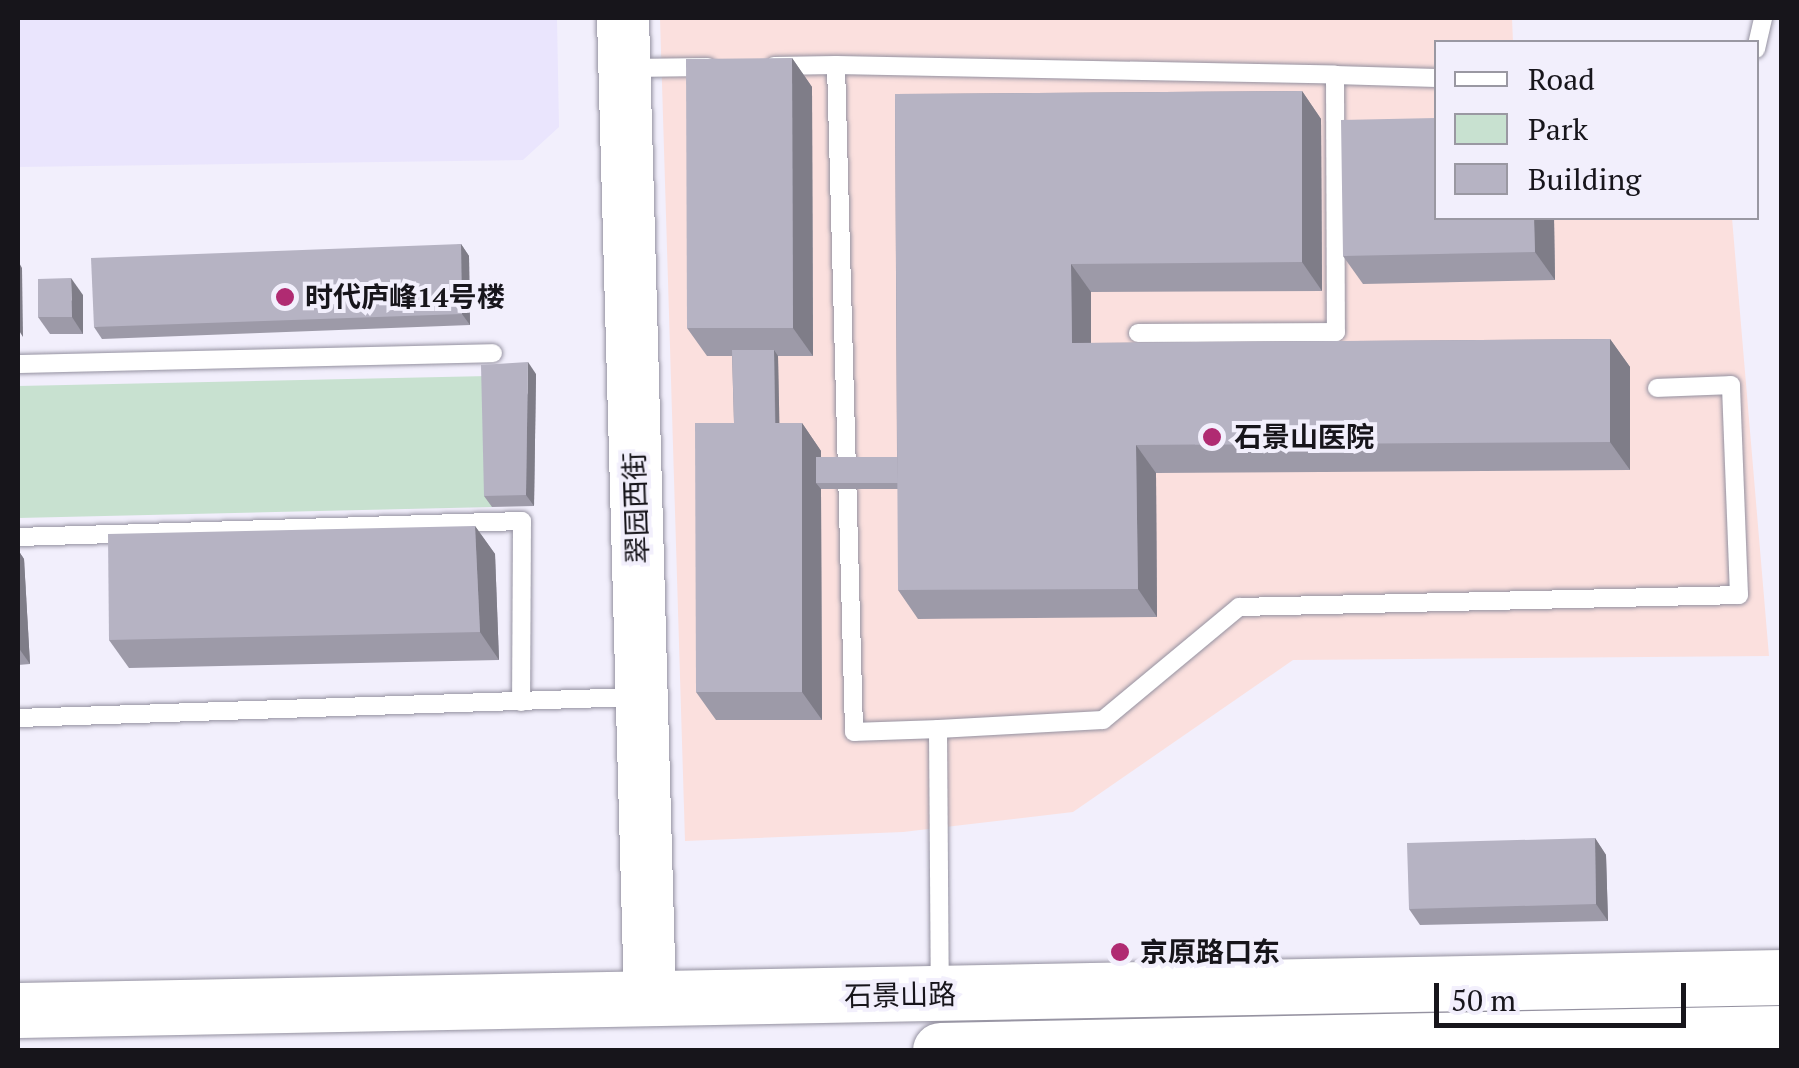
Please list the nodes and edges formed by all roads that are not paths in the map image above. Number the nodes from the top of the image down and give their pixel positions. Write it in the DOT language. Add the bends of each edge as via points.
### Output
graph roads {
  1 [pos="623,43"];
  2 [pos="836,65"];
  3 [pos="720,66"];
  4 [pos="758,66"];
  5 [pos="1335,75"];
  6 [pos="1434,78"];
  7 [pos="1138,333"];
  8 [pos="493,353"];
  9 [pos="18,364"];
  10 [pos="1657,388"];
  11 [pos="18,537"];
  12 [pos="642,697"];
  13 [pos="521,702"];
  14 [pos="18,718"];
  15 [pos="938,729"];
  16 [pos="1782,977"];
  17 [pos="940,994"];
  18 [pos="650,1000"];
  19 [pos="18,1010"];
  20 [pos="1782,1033"];
  21 [pos="1645,1043"];
  22 [pos="940,1050"];
  23 [pos="1014,1050"];
  1 -- 3 [label="lane"];
  1 -- 12 [label="street, 翠园西街"];
  2 -- 4 [label="lane"];
  2 -- 5 [label="lane"];
  2 -- 15 [label="lane" via="854,732"];
  5 -- 6 [label="lane"];
  5 -- 7 [label="lane" via="1336,332"];
  8 -- 9 [label="lane"];
  10 -- 15 [label="lane" via="1731,385 1738,595 1239,607 1103,720"];
  11 -- 13 [label="lane" via="522,521"];
  12 -- 13 [label="lane"];
  12 -- 18 [label="street, 翠园西街"];
  13 -- 14 [label="lane"];
  15 -- 17 [label="lane"];
  16 -- 17 [label="highway, 石景山路"];
  17 -- 18 [label="highway, 石景山路"];
  18 -- 19 [label="highway, 石景山路"];
  20 -- 21 [label="highway, 石景山路"];
  21 -- 23 [label="highway, 石景山路"];
  22 -- 23 [label="highway, 石景山路"];
}
